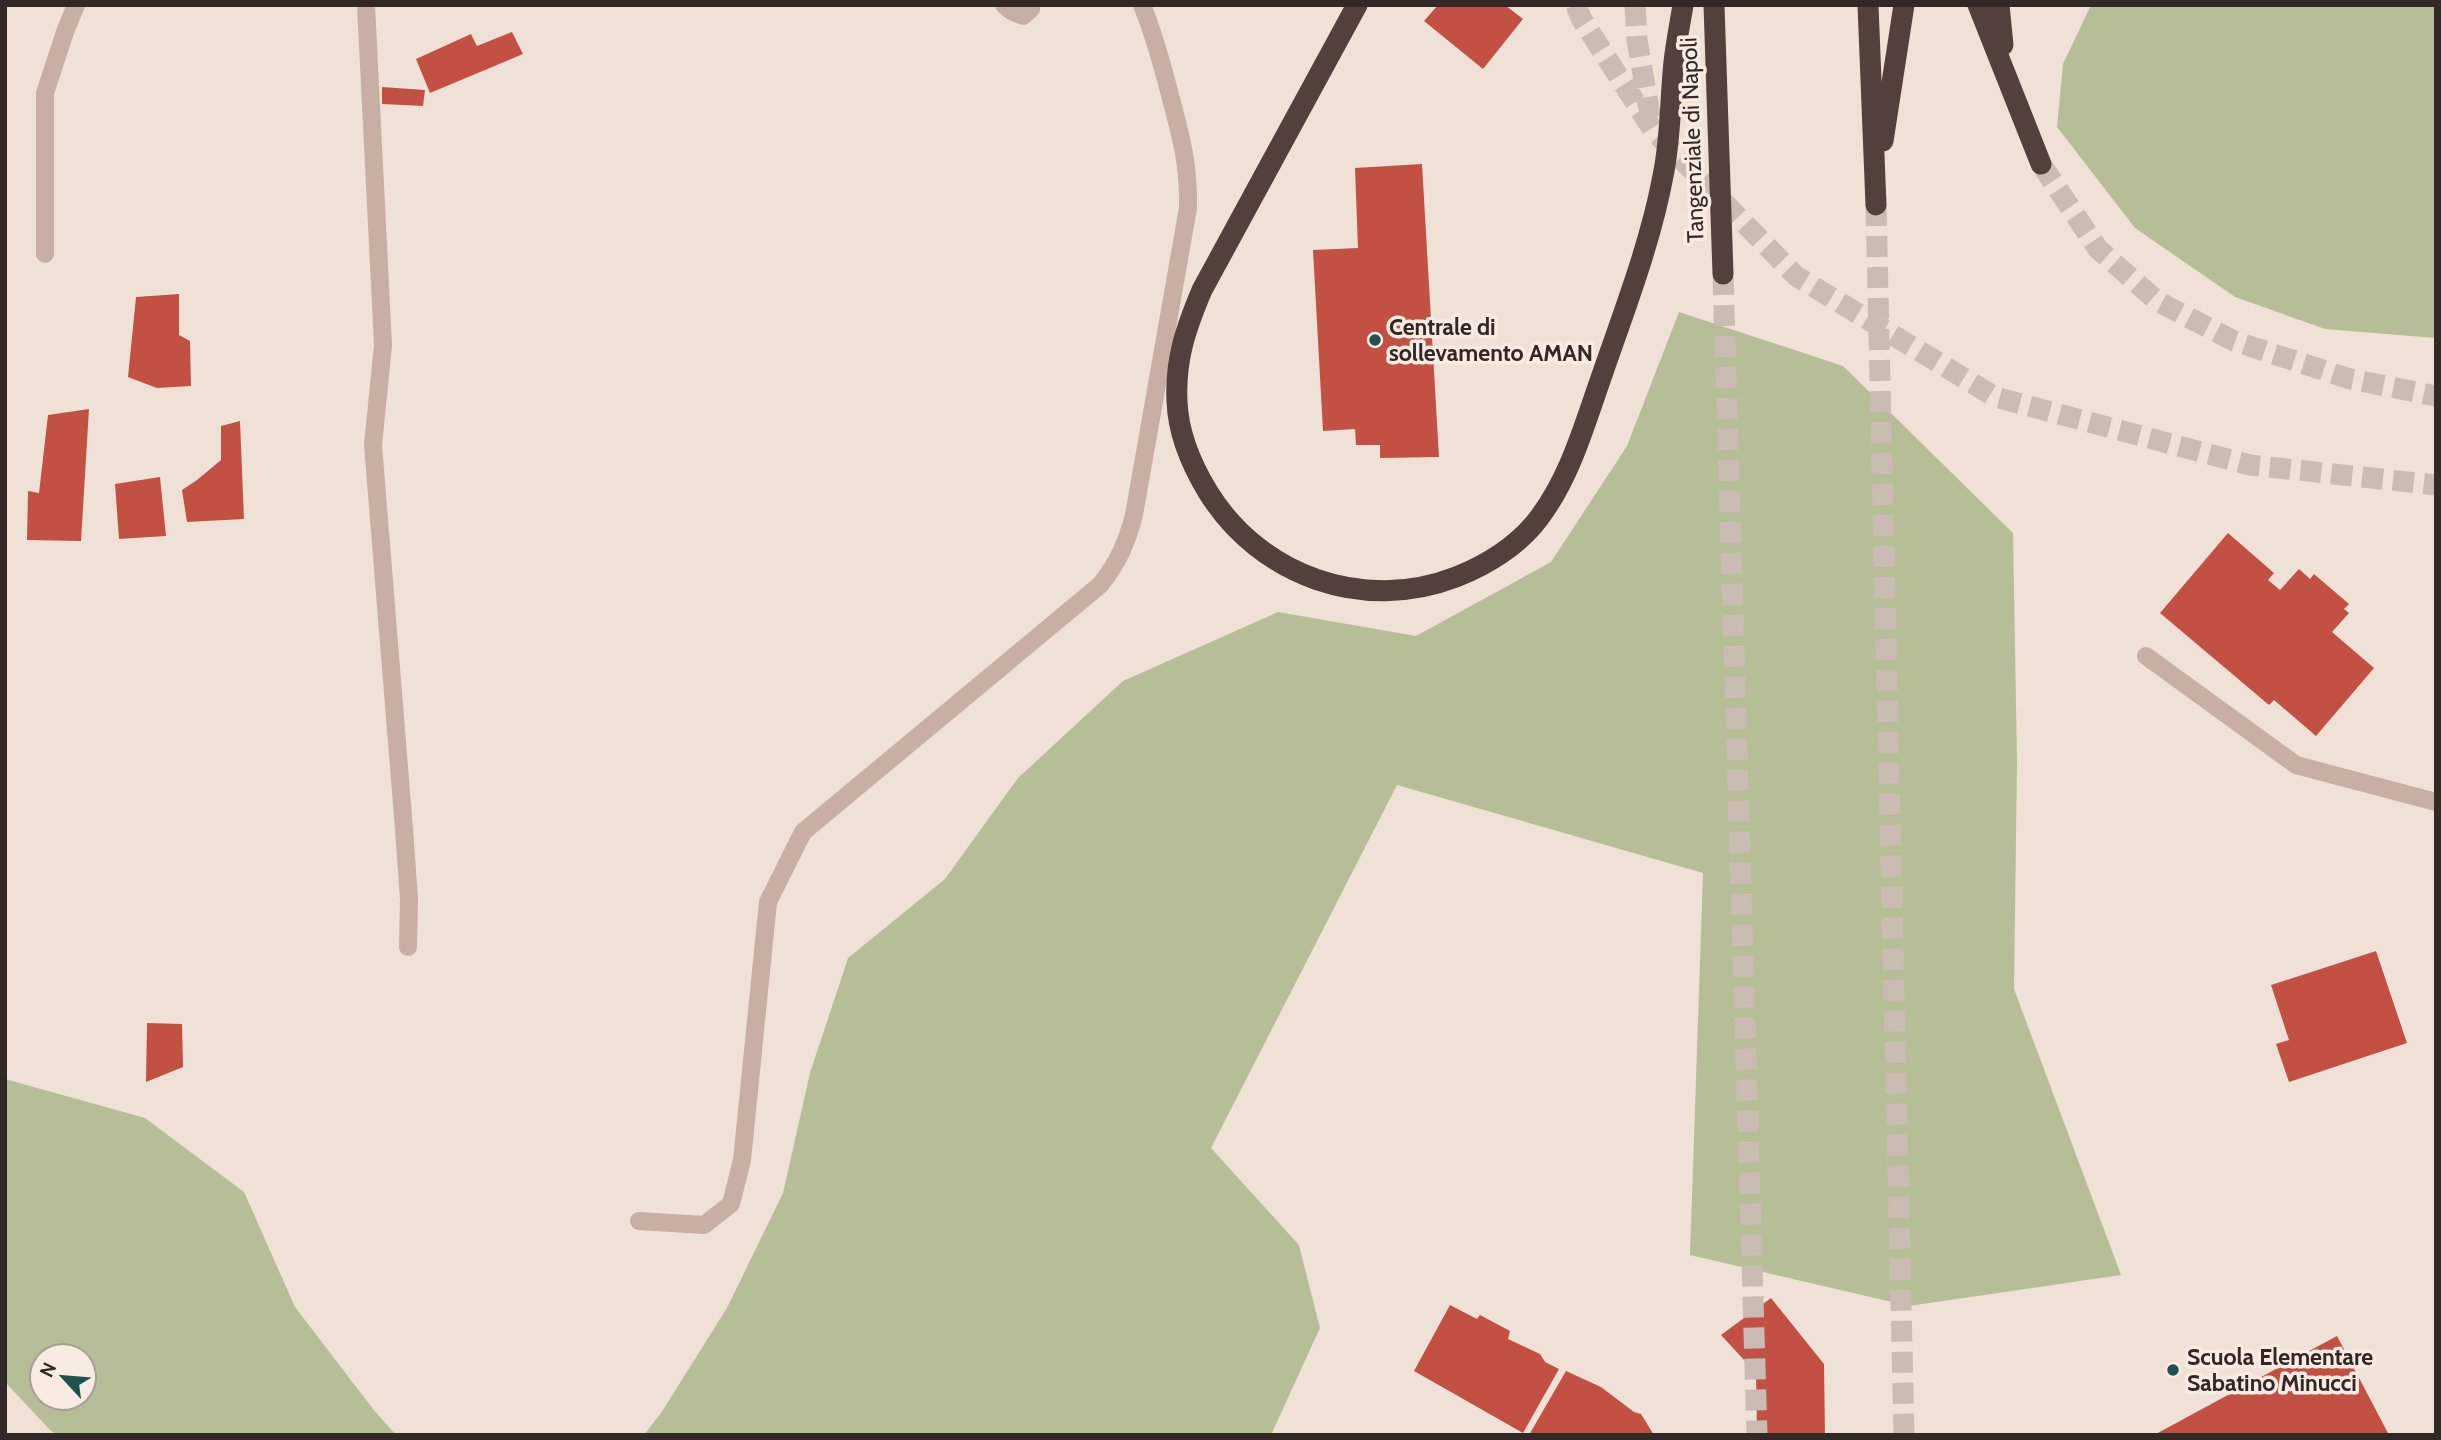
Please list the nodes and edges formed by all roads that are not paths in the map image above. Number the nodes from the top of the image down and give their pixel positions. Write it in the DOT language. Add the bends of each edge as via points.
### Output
graph roads {
  1 [pos="76,5"];
  2 [pos="366,5"];
  3 [pos="1004,5"];
  4 [pos="1031,5"];
  5 [pos="1142,5"];
  6 [pos="1357,5"];
  7 [pos="1682,5"];
  8 [pos="1714,5"];
  9 [pos="1868,5"];
  10 [pos="1904,5"];
  11 [pos="1978,5"];
  12 [pos="1999,5"];
  13 [pos="2022,121"];
  14 [pos="2041,164"];
  15 [pos="45,254"];
  16 [pos="1723,274"];
  17 [pos="2146,656"];
  18 [pos="2436,802"];
  19 [pos="408,947"];
  20 [pos="639,1221"];
  1 -- 15 [label="lane" via="45,93"];
  2 -- 19 [label="lane" via="383,345 373,445 406,852"];
  3 -- 4 [label="lane" via="1023,16"];
  5 -- 20 [label="lane" via="1154,35 1189,181 1188,208 1126,545 1100,584 803,832 768,902 742,1160 730,1204 704,1225"];
  6 -- 7 [label="highway" via="1202,290 1178,360 1177,403 1183,439 1195,470 1239,532 1280,563 1318,581 1382,591 1413,590 1479,568 1538,520 1561,482 1654,219 1664,174"];
  8 -- 16 [label="highway, Tangenziale di Napoli"];
  9 -- 10 [label="highway" via="1876,198"];
  11 -- 13 [label="highway"];
  12 -- 13 [label="highway" via="2000,30"];
  13 -- 14 [label="highway"];
  17 -- 18 [label="lane" via="2296,765"];
}
